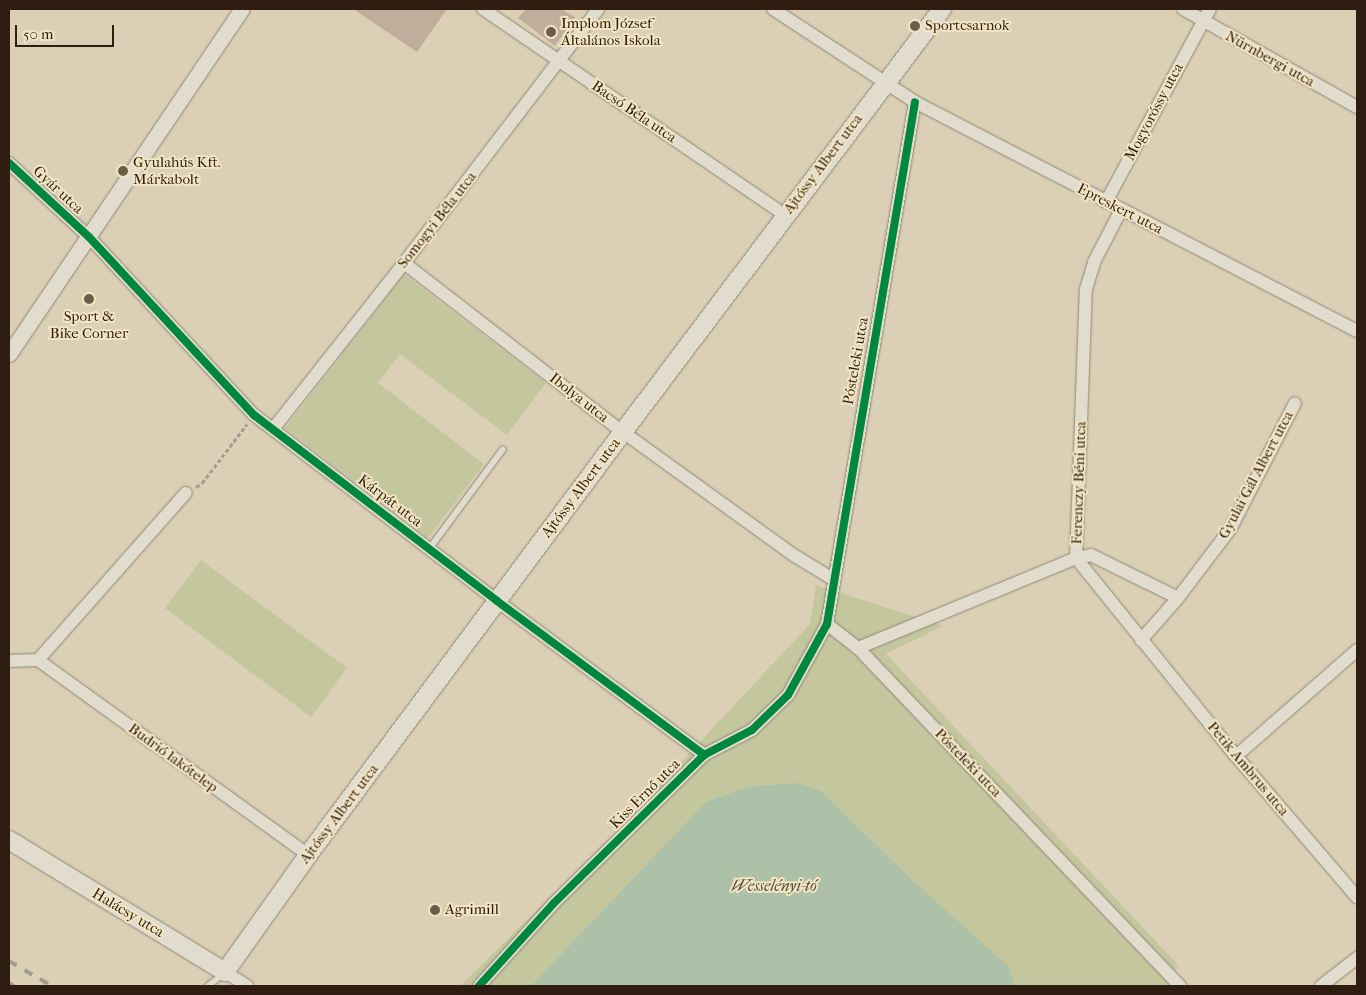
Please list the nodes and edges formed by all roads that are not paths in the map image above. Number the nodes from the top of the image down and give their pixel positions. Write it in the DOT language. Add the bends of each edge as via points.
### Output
graph roads {
  1 [pos="242,9"];
  2 [pos="483,9"];
  3 [pos="598,9"];
  4 [pos="773,9"];
  5 [pos="942,9"];
  6 [pos="1183,9"];
  7 [pos="1210,9"];
  8 [pos="1203,22"];
  9 [pos="559,61"];
  10 [pos="885,82"];
  11 [pos="915,102"];
  12 [pos="1357,107"];
  13 [pos="9,163"];
  14 [pos="1106,202"];
  15 [pos="1121,210"];
  16 [pos="785,215"];
  17 [pos="89,237"];
  18 [pos="404,263"];
  19 [pos="1357,331"];
  20 [pos="9,354"];
  21 [pos="1295,403"];
  22 [pos="273,429"];
  23 [pos="623,432"];
  24 [pos="503,449"];
  25 [pos="186,493"];
  26 [pos="429,549"];
  27 [pos="1076,558"];
  28 [pos="833,578"];
  29 [pos="1178,598"];
  30 [pos="497,601"];
  31 [pos="826,624"];
  32 [pos="1141,640"];
  33 [pos="858,648"];
  34 [pos="1357,650"];
  35 [pos="38,660"];
  36 [pos="9,661"];
  37 [pos="704,755"];
  38 [pos="1236,756"];
  39 [pos="9,840"];
  40 [pos="308,855"];
  41 [pos="1357,897"];
  42 [pos="1357,958"];
  43 [pos="225,972"];
  44 [pos="208,986"];
  45 [pos="247,986"];
  46 [pos="479,986"];
  47 [pos="1180,986"];
  48 [pos="1321,986"];
  1 -- 17 [label="street"];
  2 -- 9 [label="street, Bacsó Béla utca"];
  3 -- 9 [label="street, Somogyi Béla utca"];
  4 -- 10 [label="street, Epreskert utca"];
  5 -- 10 [label="main road, Ajtóssy Albert utca"];
  6 -- 8 [label="street, Nürnbergi utca"];
  7 -- 8 [label="street, Mogyoróssy utca"];
  8 -- 12 [label="street, Nürnbergi utca"];
  8 -- 14 [label="street, Mogyoróssy utca"];
  9 -- 16 [label="street, Bacsó Béla utca"];
  9 -- 18 [label="street, Somogyi Béla utca"];
  10 -- 11 [label="street, Epreskert utca"];
  10 -- 16 [label="main road, Ajtóssy Albert utca"];
  11 -- 14 [label="street, Epreskert utca"];
  11 -- 28 [label="street, Pósteleki utca"];
  13 -- 17 [label="street, Gyár utca"];
  14 -- 15 [label="street, Epreskert utca"];
  15 -- 19 [label="street, Epreskert utca"];
  15 -- 27 [label="street, Ferenczy Béni utca" via="1094,262 1086,289"];
  16 -- 23 [label="main road, Ajtóssy Albert utca"];
  17 -- 20 [label="street"];
  17 -- 22 [label="street, Kárpát utca" via="254,415"];
  18 -- 22 [label="street, Somogyi Béla utca"];
  18 -- 23 [label="street, Ibolya utca"];
  21 -- 29 [label="street, Gyulai Gál Albert utca" via="1231,528"];
  22 -- 26 [label="street, Kárpát utca"];
  23 -- 28 [label="street, Ibolya utca" via="795,556"];
  23 -- 30 [label="main road, Ajtóssy Albert utca"];
  24 -- 26 [label="lane"];
  25 -- 35 [label="street"];
  26 -- 30 [label="street, Kárpát utca"];
  27 -- 29 [label="street" via="1091,554"];
  27 -- 32 [label="street, Petik Ambrus utca"];
  27 -- 33 [label="street, Ferenczy Béni utca"];
  28 -- 31 [label="street, Pósteleki utca"];
  29 -- 32 [label="street, Gyulai Gál Albert utca"];
  30 -- 37 [label="street, Kárpát utca"];
  30 -- 40 [label="main road, Ajtóssy Albert utca"];
  31 -- 33 [label="street, Pósteleki utca"];
  31 -- 37 [label="street, Kiss Ernő utca" via="788,695 752,730"];
  32 -- 38 [label="street, Petik Ambrus utca"];
  33 -- 47 [label="street, Pósteleki utca"];
  34 -- 38 [label="street"];
  35 -- 36 [label="street"];
  35 -- 40 [label="street, Budrió lakótelep"];
  37 -- 46 [label="street, Kiss Ernő utca" via="554,903"];
  38 -- 41 [label="street, Petik Ambrus utca"];
  39 -- 43 [label="main road, Halácsy utca"];
  40 -- 43 [label="main road, Ajtóssy Albert utca"];
  42 -- 48 [label="street"];
  43 -- 44 [label="lane"];
  43 -- 45 [label="street, Halácsy utca"];
}
